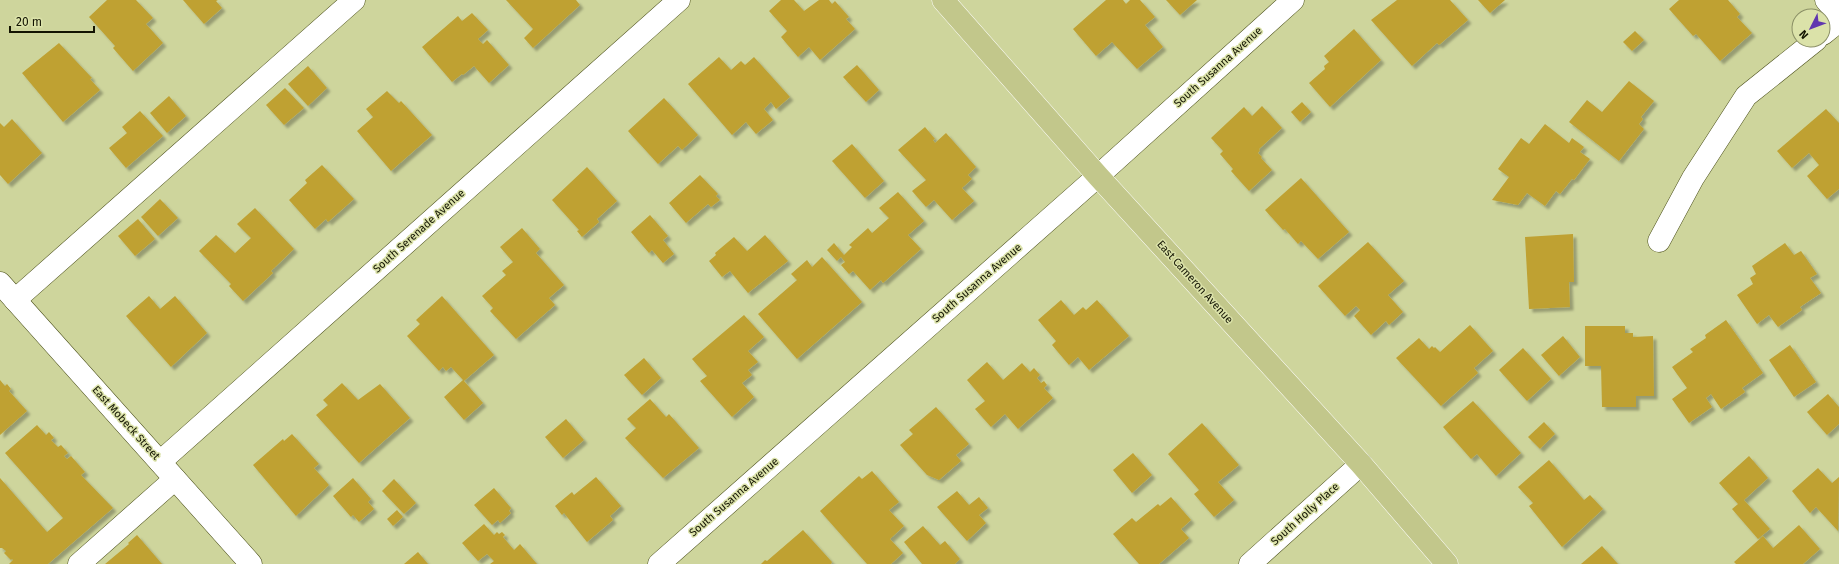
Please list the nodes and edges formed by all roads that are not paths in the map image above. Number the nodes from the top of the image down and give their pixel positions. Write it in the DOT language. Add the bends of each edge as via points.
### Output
graph roads {
  1 [pos="354,0"];
  2 [pos="679,0"];
  3 [pos="943,0"];
  4 [pos="1293,0"];
  5 [pos="1826,0"];
  6 [pos="1839,15"];
  7 [pos="1839,21"];
  8 [pos="1831,28"];
  9 [pos="1806,48"];
  10 [pos="1098,176"];
  11 [pos="1659,241"];
  12 [pos="0,283"];
  13 [pos="15,300"];
  14 [pos="160,462"];
  15 [pos="1361,464"];
  16 [pos="175,479"];
  17 [pos="79,564"];
  18 [pos="251,564"];
  19 [pos="659,564"];
  20 [pos="1250,564"];
  21 [pos="1447,564"];
  1 -- 13 [label="street"];
  2 -- 14 [label="street, South Serenade Avenue"];
  3 -- 10 [label="main road, East Cameron Avenue"];
  4 -- 10 [label="street, South Susanna Avenue"];
  5 -- 6 [label="street"];
  7 -- 8 [label="street"];
  9 -- 11 [label="street" via="1746,96 1693,178"];
  10 -- 15 [label="main road, East Cameron Avenue"];
  10 -- 19 [label="street, South Susanna Avenue"];
  12 -- 13 [label="street, East Mobeck Street"];
  13 -- 14 [label="street, East Mobeck Street"];
  14 -- 16 [label="street, East Mobeck Street"];
  15 -- 20 [label="street, South Holly Place"];
  15 -- 21 [label="main road, East Cameron Avenue"];
  16 -- 17 [label="street"];
  16 -- 18 [label="street, East Mobeck Street"];
}
